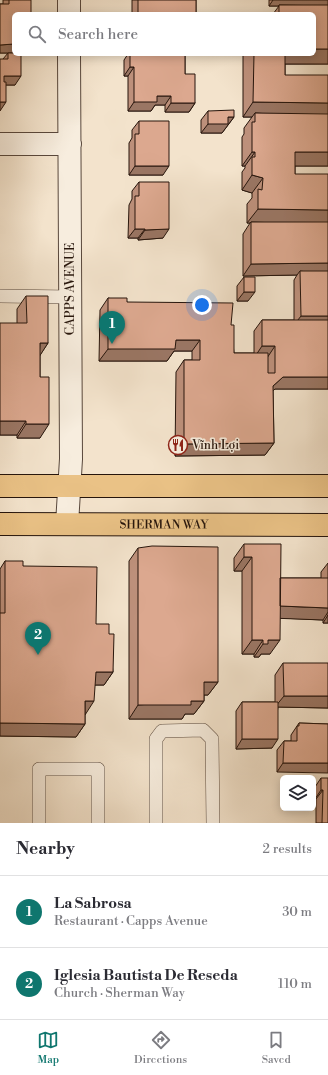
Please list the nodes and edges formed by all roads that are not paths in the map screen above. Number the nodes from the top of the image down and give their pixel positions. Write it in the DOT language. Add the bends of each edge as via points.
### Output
graph roads {
  1 [pos="69,0"];
  2 [pos="69,12"];
  3 [pos="69,56"];
  4 [pos="0,144"];
  5 [pos="70,144"];
  6 [pos="0,296"];
  7 [pos="70,297"];
  8 [pos="0,486"];
  9 [pos="69,486"];
  10 [pos="328,486"];
  11 [pos="0,524"];
  12 [pos="67,524"];
  13 [pos="328,525"];
  14 [pos="39,823"];
  15 [pos="98,823"];
  16 [pos="156,823"];
  17 [pos="213,823"];
  1 -- 2 [label="street"];
  3 -- 5 [label="street, CAPPS AVENUE"];
  4 -- 5 [label="street"];
  5 -- 7 [label="street, CAPPS AVENUE"];
  6 -- 7 [label="lane"];
  7 -- 9 [label="street, CAPPS AVENUE"];
  8 -- 9 [label="main road"];
  9 -- 10 [label="main road"];
  9 -- 12 [label="street, CAPPS AVENUE"];
  11 -- 12 [label="main road, SHERMAN WAY"];
  12 -- 13 [label="main road, SHERMAN WAY"];
  14 -- 15 [label="lane" via="39,769 98,769"];
  16 -- 17 [label="lane" via="156,738 162,731 203,730 212,739"];
}
